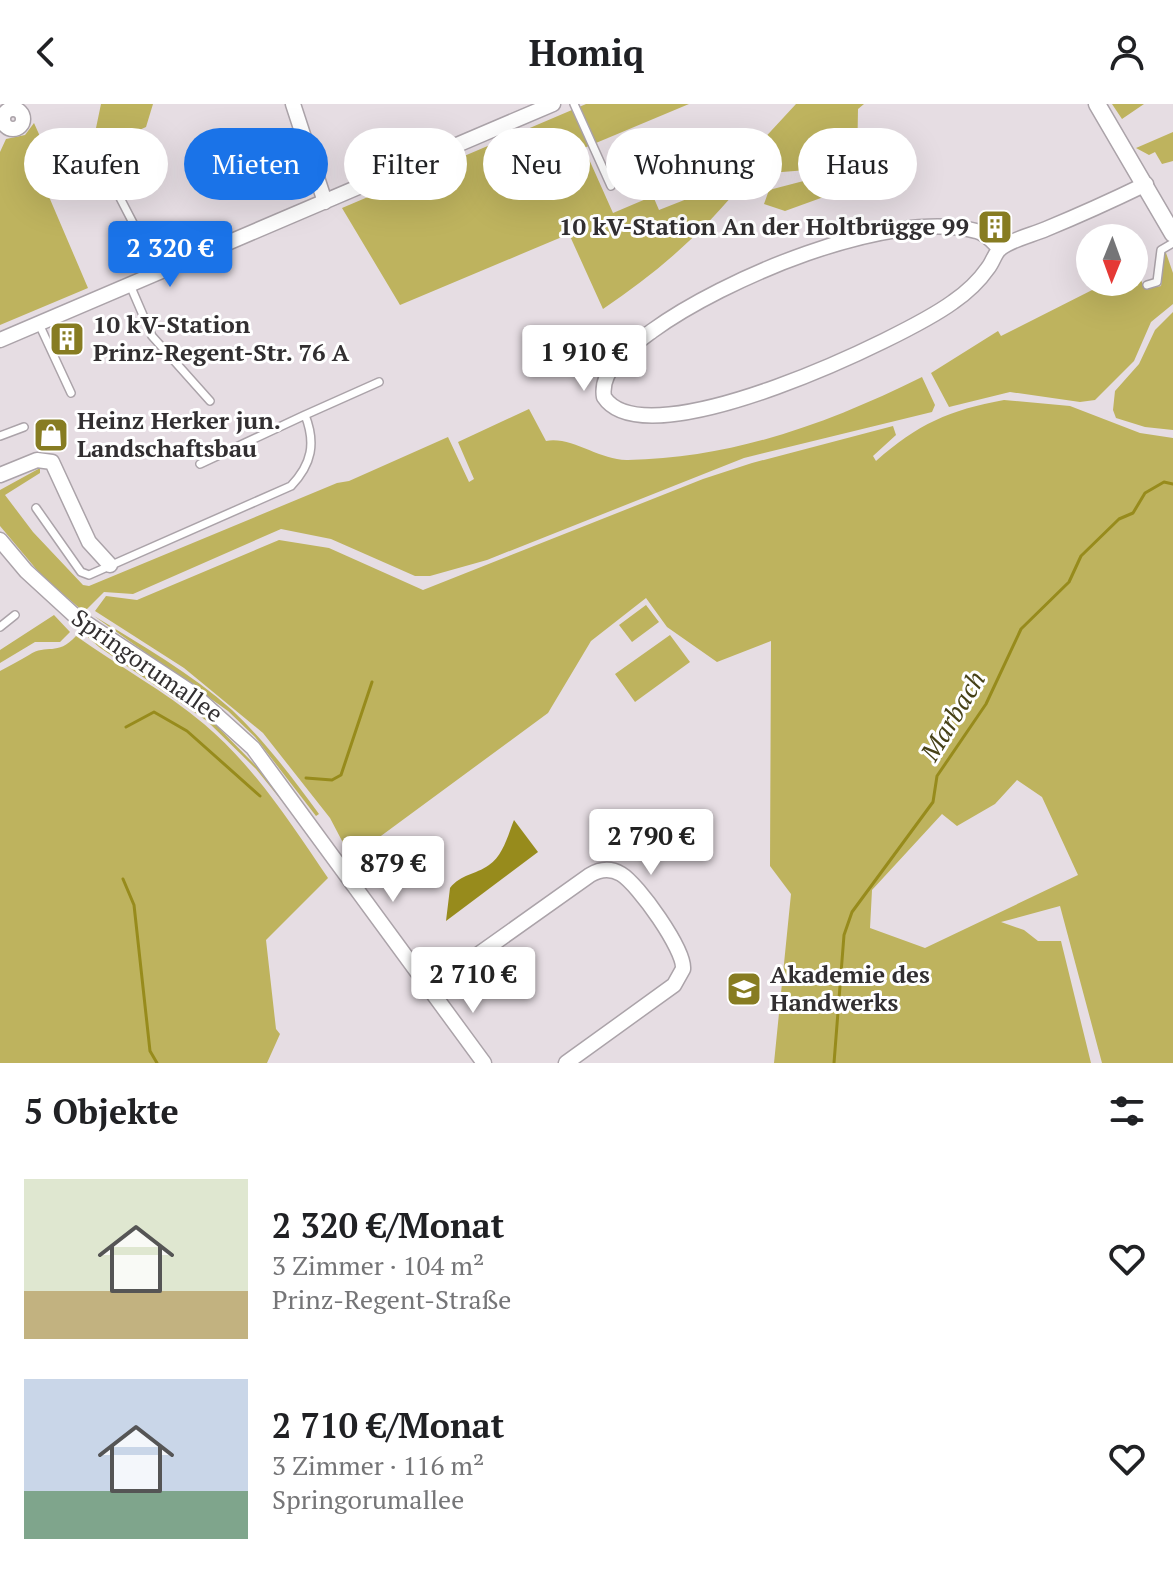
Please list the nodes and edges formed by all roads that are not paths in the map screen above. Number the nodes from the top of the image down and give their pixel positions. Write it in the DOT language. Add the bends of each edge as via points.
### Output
graph roads {
  1 [pos="293,104"];
  2 [pos="553,104"];
  3 [pos="574,104"];
  4 [pos="1097,104"];
  5 [pos="606,175"];
  6 [pos="1146,184"];
  7 [pos="121,200"];
  8 [pos="325,202"];
  9 [pos="1173,234"];
  10 [pos="1173,243"];
  11 [pos="1000,249"];
  12 [pos="159,273"];
  13 [pos="130,285"];
  14 [pos="1148,285"];
  15 [pos="39,324"];
  16 [pos="0,340"];
  17 [pos="379,382"];
  18 [pos="71,393"];
  19 [pos="210,401"];
  20 [pos="305,415"];
  21 [pos="24,427"];
  22 [pos="0,436"];
  23 [pos="200,464"];
  24 [pos="0,475"];
  25 [pos="36,508"];
  26 [pos="0,540"];
  27 [pos="110,565"];
  28 [pos="15,615"];
  29 [pos="0,627"];
  30 [pos="431,988"];
  31 [pos="484,1063"];
  32 [pos="566,1063"];
  1 -- 8 [label="street"];
  2 -- 8 [label="street"];
  3 -- 5 [label="lane"];
  4 -- 6 [label="street"];
  6 -- 9 [label="street"];
  6 -- 11 [label="street"];
  7 -- 12 [label="lane"];
  8 -- 12 [label="street"];
  10 -- 14 [label="lane" via="1161,250 1157,282"];
  11 -- 11 [label="street" via="977,231 943,228 871,236 783,262 706,296 640,340 610,371 604,397 625,411 659,413 741,398 819,373 951,303 977,281"];
  12 -- 13 [label="street"];
  13 -- 15 [label="street"];
  13 -- 19 [label="lane" via="152,336"];
  15 -- 16 [label="street"];
  15 -- 18 [label="lane"];
  17 -- 20 [label="lane"];
  20 -- 23 [label="lane"];
  20 -- 27 [label="lane" via="314,437 305,471 291,486"];
  21 -- 22 [label="lane"];
  24 -- 27 [label="street" via="37,460 52,462 89,542"];
  25 -- 27 [label="lane" via="85,575"];
  26 -- 30 [label="street, Springorumallee" via="74,615 191,692 253,748"];
  28 -- 29 [label="lane"];
  30 -- 31 [label="street, Springorumallee"];
  30 -- 32 [label="street" via="590,875 605,869 623,874 680,950 683,969 674,985"];
}
